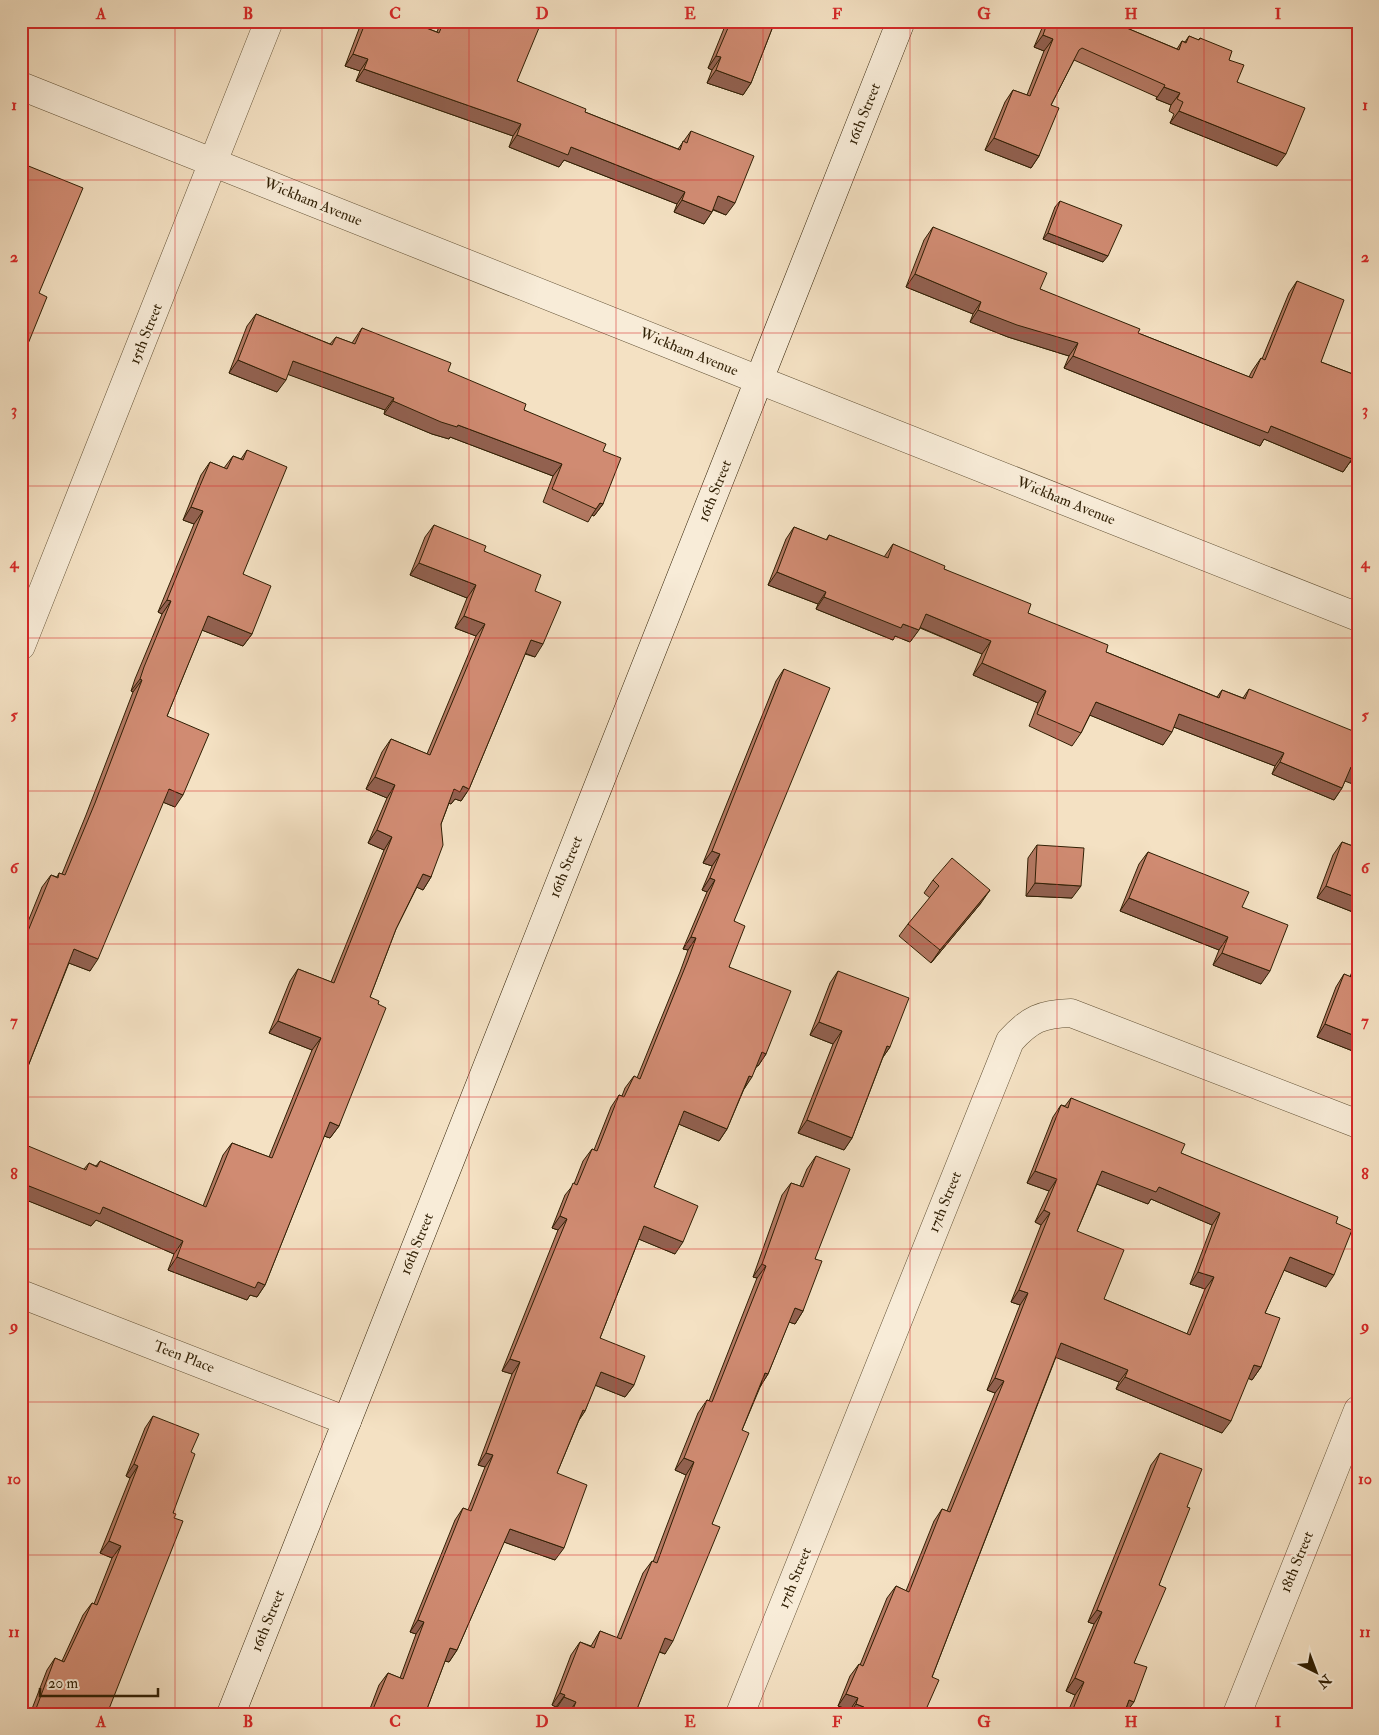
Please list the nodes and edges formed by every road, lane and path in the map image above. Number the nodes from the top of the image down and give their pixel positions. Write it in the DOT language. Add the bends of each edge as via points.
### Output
graph roads {
  1 [pos="269,21"];
  2 [pos="901,21"];
  3 [pos="21,86"];
  4 [pos="214,163"];
  5 [pos="759,380"];
  6 [pos="1358,617"];
  7 [pos="21,646"];
  8 [pos="1358,1124"];
  9 [pos="21,1294"];
  10 [pos="1358,1410"];
  11 [pos="347,1421"];
  12 [pos="231,1714"];
  13 [pos="740,1714"];
  14 [pos="1237,1714"];
  1 -- 4 [label="street, 15th Street"];
  2 -- 5 [label="street, 16th Street"];
  3 -- 4 [label="street, Wickham Avenue"];
  4 -- 5 [label="street, Wickham Avenue"];
  4 -- 7 [label="street, 15th Street"];
  5 -- 6 [label="street, Wickham Avenue"];
  5 -- 11 [label="street, 16th Street"];
  8 -- 13 [label="street, 17th Street" via="1071,1013 1047,1014 1026,1024 1010,1041"];
  9 -- 11 [label="street, Teen Place"];
  10 -- 14 [label="street, 18th Street"];
  11 -- 12 [label="street, 16th Street"];
}
